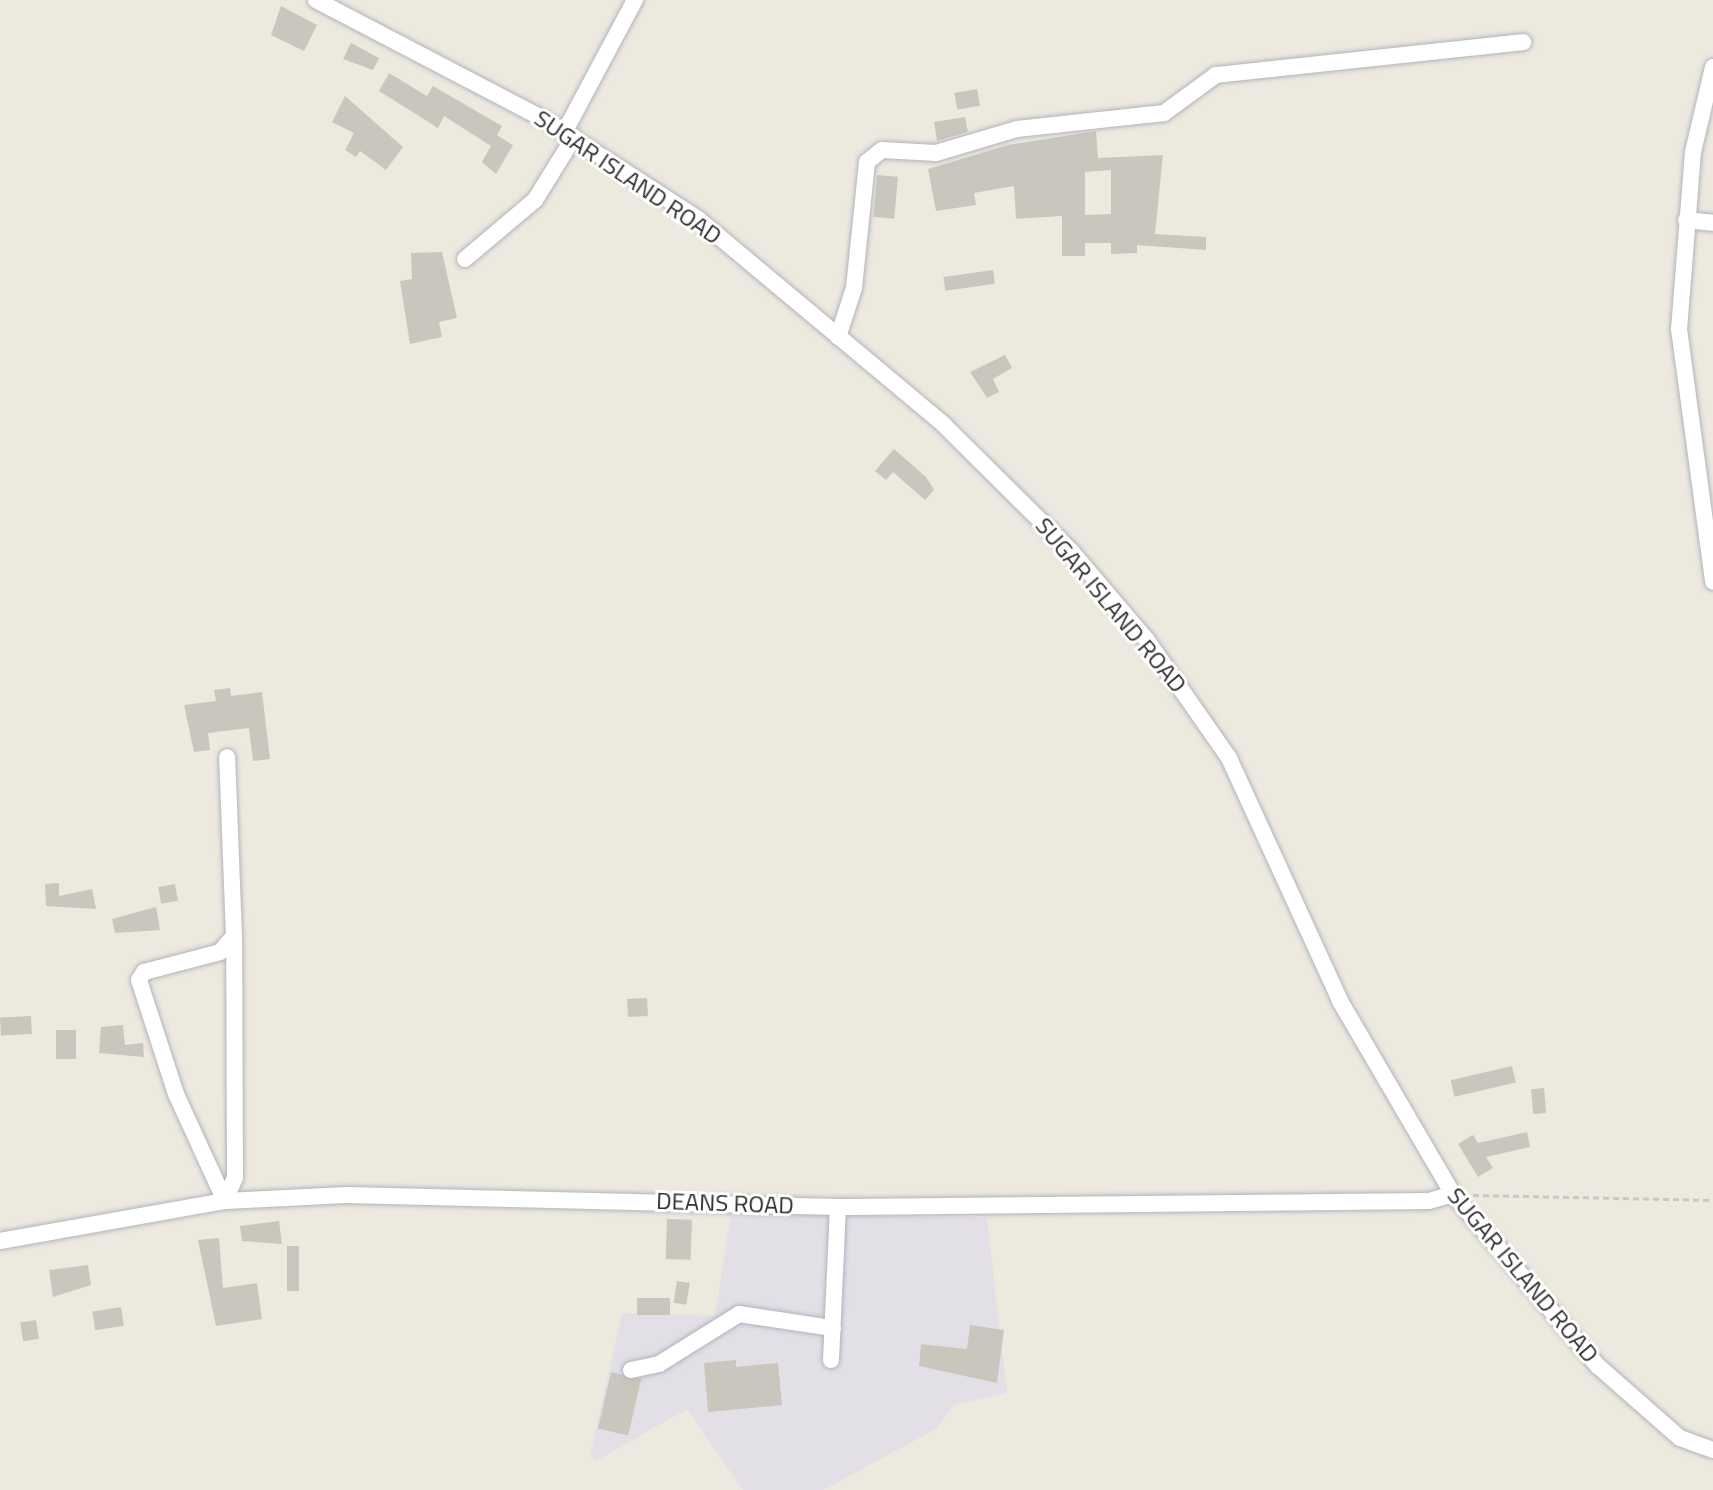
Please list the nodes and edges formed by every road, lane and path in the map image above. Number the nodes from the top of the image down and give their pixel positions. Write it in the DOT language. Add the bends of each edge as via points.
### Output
graph roads {
  1 [pos="316,0"];
  2 [pos="635,0"];
  3 [pos="1523,42"];
  4 [pos="1713,67"];
  5 [pos="570,134"];
  6 [pos="1686,220"];
  7 [pos="1713,223"];
  8 [pos="465,259"];
  9 [pos="838,337"];
  10 [pos="1713,582"];
  11 [pos="227,757"];
  12 [pos="234,936"];
  13 [pos="1453,1194"];
  14 [pos="1713,1200"];
  15 [pos="225,1201"];
  16 [pos="838,1207"];
  17 [pos="0,1241"];
  18 [pos="833,1328"];
  19 [pos="831,1360"];
  20 [pos="631,1370"];
  21 [pos="1713,1450"];
  1 -- 5 [label="street, SUGAR ISLAND ROAD"];
  2 -- 5 [label="street"];
  3 -- 9 [label="street" via="1216,75 1164,113 1017,129 936,153 882,150 867,162 854,288"];
  4 -- 6 [label="street"];
  5 -- 8 [label="street" via="535,200"];
  5 -- 9 [label="street, SUGAR ISLAND ROAD" via="698,219"];
  6 -- 7 [label="street"];
  6 -- 10 [label="street" via="1679,329"];
  9 -- 13 [label="street, SUGAR ISLAND ROAD" via="944,425 1071,551 1184,690 1271,838 1385,1088"];
  11 -- 12 [label="street"];
  12 -- 15 [label="street" via="235,1178"];
  12 -- 15 [label="street" via="220,952 144,972 139,980 176,1094"];
  13 -- 14 [label="path"];
  13 -- 16 [label="street, DEANS ROAD" via="1429,1201"];
  13 -- 21 [label="street, SUGAR ISLAND ROAD" via="1598,1366 1680,1438"];
  15 -- 16 [label="street, DEANS ROAD" via="347,1195"];
  15 -- 17 [label="street, DEANS ROAD"];
  16 -- 18 [label="street"];
  18 -- 19 [label="street"];
  18 -- 20 [label="street" via="739,1314 659,1364"];
}
